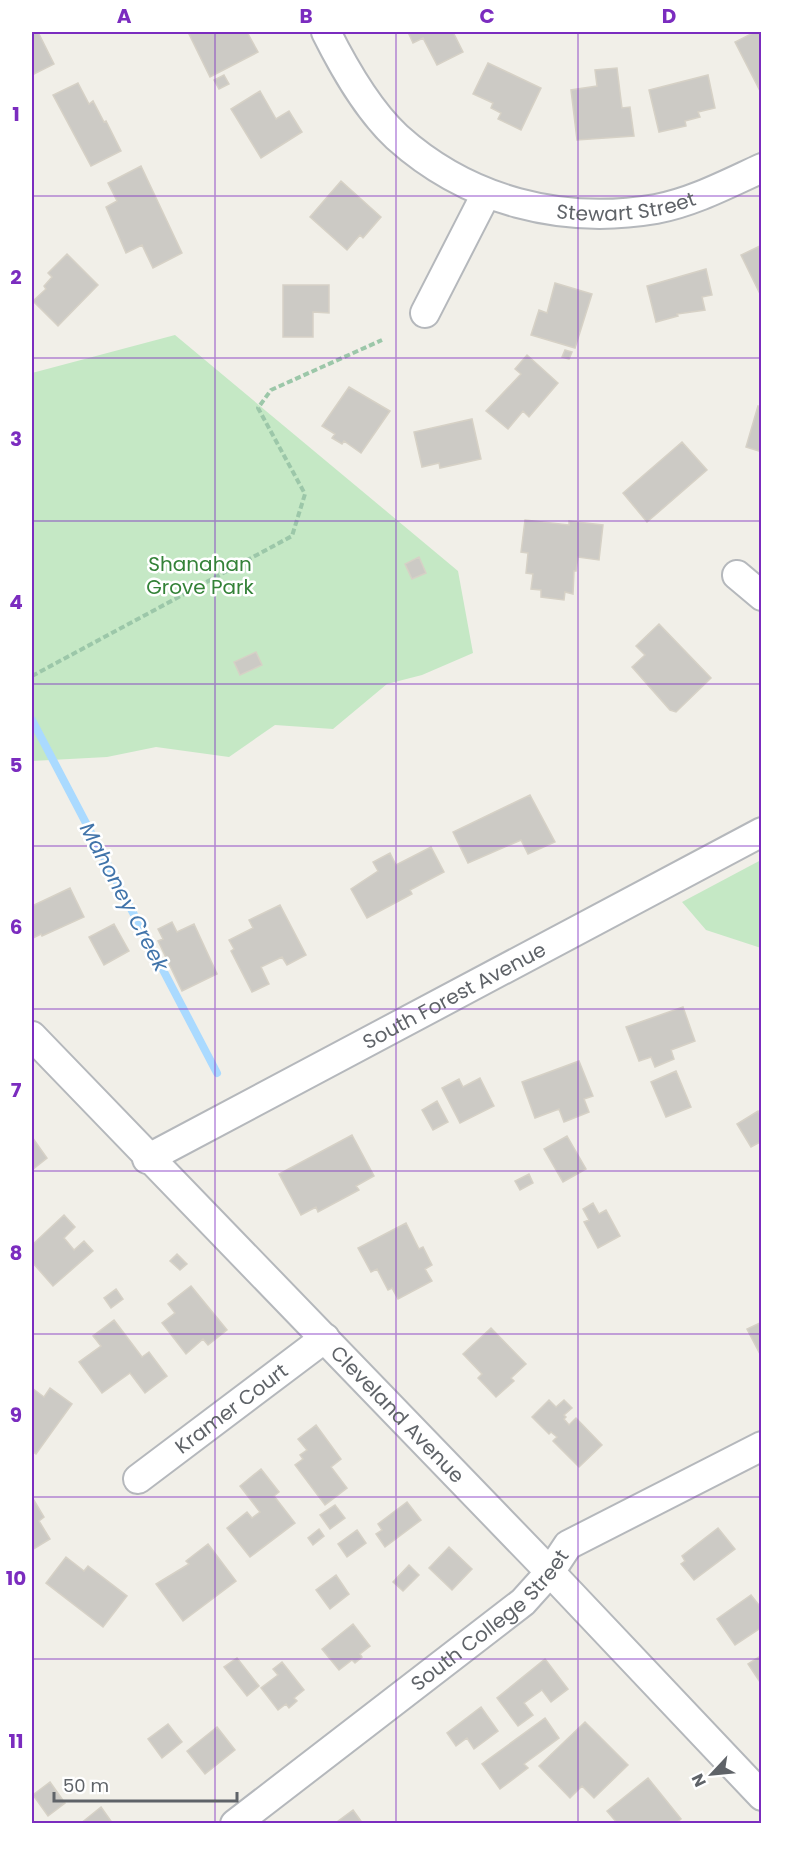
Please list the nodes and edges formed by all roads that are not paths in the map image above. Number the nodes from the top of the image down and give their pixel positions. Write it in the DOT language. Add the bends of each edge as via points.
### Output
graph roads {
  1 [pos="326,32"];
  2 [pos="762,168"];
  3 [pos="486,194"];
  4 [pos="425,313"];
  5 [pos="737,575"];
  6 [pos="762,596"];
  7 [pos="762,832"];
  8 [pos="32,1036"];
  9 [pos="147,1159"];
  10 [pos="324,1338"];
  11 [pos="762,1446"];
  12 [pos="138,1479"];
  13 [pos="550,1572"];
  14 [pos="762,1796"];
  15 [pos="235,1824"];
  1 -- 3 [label="street, Stewart Street" via="363,95 396,136 438,169"];
  2 -- 3 [label="street, Stewart Street" via="703,195 657,209 611,214 565,213"];
  3 -- 4 [label="street"];
  5 -- 6 [label="street"];
  7 -- 9 [label="street, South Forest Avenue"];
  8 -- 9 [label="street, Cleveland Avenue"];
  9 -- 10 [label="street, Cleveland Avenue"];
  10 -- 12 [label="street, Kramer Court"];
  10 -- 13 [label="street, Cleveland Avenue"];
  11 -- 13 [label="street, South College Street" via="568,1545"];
  13 -- 14 [label="street, Cleveland Avenue"];
  13 -- 15 [label="street, South College Street" via="523,1602"];
}
